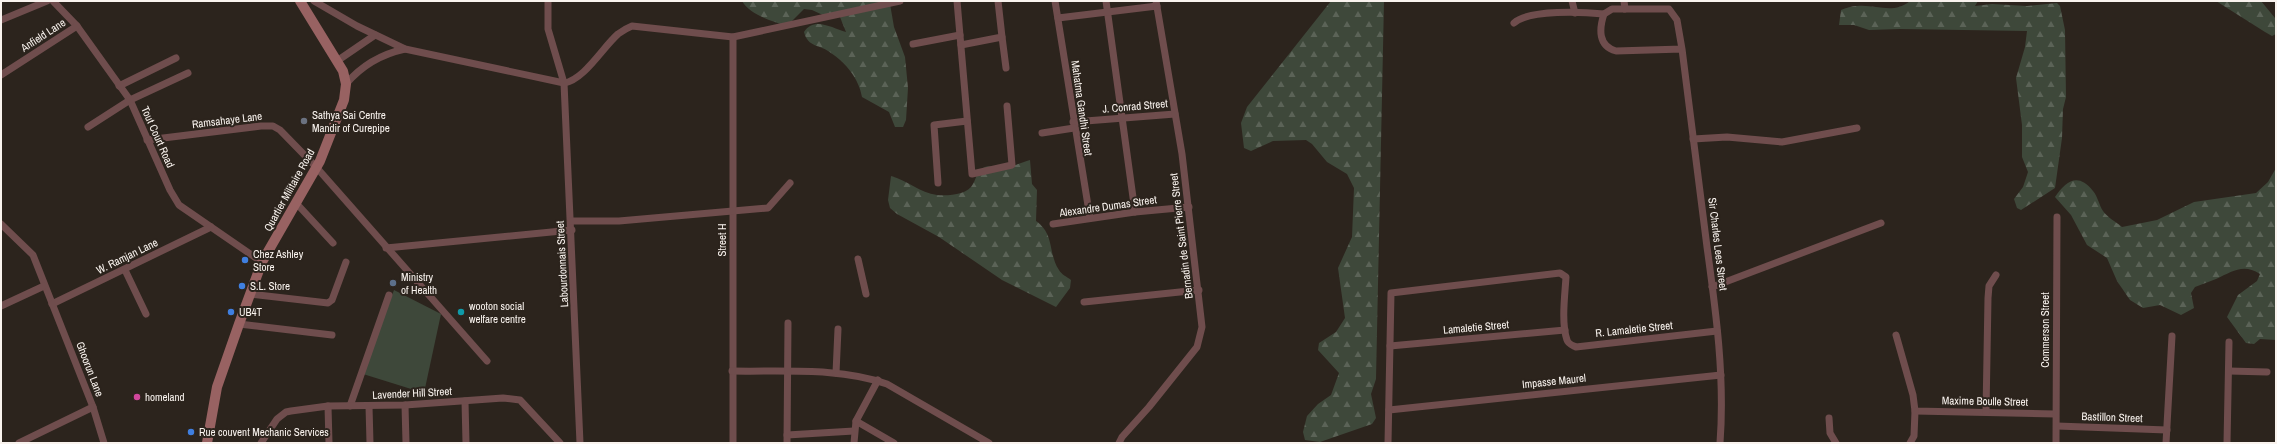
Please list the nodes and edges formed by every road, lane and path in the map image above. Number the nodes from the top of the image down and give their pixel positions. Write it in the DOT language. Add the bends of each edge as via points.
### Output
graph roads {
  1 [pos="47,1"];
  2 [pos="53,1"];
  3 [pos="300,1"];
  4 [pos="314,1"];
  5 [pos="548,1"];
  6 [pos="900,1"];
  7 [pos="957,1"];
  8 [pos="998,1"];
  9 [pos="1055,1"];
  10 [pos="1106,1"];
  11 [pos="1572,1"];
  12 [pos="1624,1"];
  13 [pos="1156,4"];
  14 [pos="1625,9"];
  15 [pos="1107,12"];
  16 [pos="1575,13"];
  17 [pos="1604,14"];
  18 [pos="1058,18"];
  19 [pos="1,20"];
  20 [pos="1514,23"];
  21 [pos="77,26"];
  22 [pos="375,35"];
  23 [pos="960,35"];
  24 [pos="733,36"];
  25 [pos="1002,36"];
  26 [pos="913,44"];
  27 [pos="961,45"];
  28 [pos="405,49"];
  29 [pos="1682,49"];
  30 [pos="176,58"];
  31 [pos="337,61"];
  32 [pos="1006,68"];
  33 [pos="188,73"];
  34 [pos="1,75"];
  35 [pos="564,83"];
  36 [pos="346,84"];
  37 [pos="118,86"];
  38 [pos="130,100"];
  39 [pos="1007,106"];
  40 [pos="1175,114"];
  41 [pos="1122,118"];
  42 [pos="967,121"];
  43 [pos="1074,125"];
  44 [pos="88,127"];
  45 [pos="1857,128"];
  46 [pos="1042,133"];
  47 [pos="1693,138"];
  48 [pos="148,140"];
  49 [pos="318,168"];
  50 [pos="790,183"];
  51 [pos="938,183"];
  52 [pos="298,204"];
  53 [pos="1189,207"];
  54 [pos="733,210"];
  55 [pos="1135,212"];
  56 [pos="2057,217"];
  57 [pos="1090,218"];
  58 [pos="571,221"];
  59 [pos="1881,223"];
  60 [pos="1,224"];
  61 [pos="1053,224"];
  62 [pos="211,227"];
  63 [pos="572,230"];
  64 [pos="333,243"];
  65 [pos="386,248"];
  66 [pos="858,259"];
  67 [pos="262,262"];
  68 [pos="346,262"];
  69 [pos="125,270"];
  70 [pos="1996,275"];
  71 [pos="44,286"];
  72 [pos="1712,287"];
  73 [pos="1199,290"];
  74 [pos="250,294"];
  75 [pos="866,294"];
  76 [pos="389,295"];
  77 [pos="1084,302"];
  78 [pos="52,304"];
  79 [pos="1,306"];
  80 [pos="146,314"];
  81 [pos="788,323"];
  82 [pos="239,324"];
  83 [pos="838,329"];
  84 [pos="1565,330"];
  85 [pos="1717,331"];
  86 [pos="1896,335"];
  87 [pos="332,336"];
  88 [pos="2172,336"];
  89 [pos="2230,342"];
  90 [pos="1390,346"];
  91 [pos="487,361"];
  92 [pos="732,371"];
  93 [pos="2229,371"];
  94 [pos="786,372"];
  95 [pos="2267,372"];
  96 [pos="836,373"];
  97 [pos="1721,374"];
  98 [pos="878,380"];
  99 [pos="465,401"];
  100 [pos="405,405"];
  101 [pos="328,406"];
  102 [pos="350,406"];
  103 [pos="369,406"];
  104 [pos="93,407"];
  105 [pos="1389,410"];
  106 [pos="1915,411"];
  107 [pos="1986,412"];
  108 [pos="2055,414"];
  109 [pos="1829,418"];
  110 [pos="856,421"];
  111 [pos="2057,426"];
  112 [pos="2167,430"];
  113 [pos="854,432"];
  114 [pos="787,435"];
  115 [pos="20,443"];
  116 [pos="104,443"];
  117 [pos="207,443"];
  118 [pos="261,443"];
  119 [pos="329,443"];
  120 [pos="370,443"];
  121 [pos="406,443"];
  122 [pos="466,443"];
  123 [pos="560,443"];
  124 [pos="580,443"];
  125 [pos="733,443"];
  126 [pos="787,443"];
  127 [pos="854,443"];
  128 [pos="894,443"];
  129 [pos="990,443"];
  130 [pos="1119,443"];
  131 [pos="1388,443"];
  132 [pos="1720,443"];
  133 [pos="1836,443"];
  134 [pos="1910,443"];
  135 [pos="2056,443"];
  136 [pos="2166,443"];
  137 [pos="2227,443"];
  1 -- 19 [label="street"];
  2 -- 21 [label="street, Tout Court Road"];
  3 -- 31 [label="main road"];
  4 -- 22 [label="street"];
  5 -- 35 [label="street, Labourdonnais Street" via="548,29"];
  6 -- 24 [label="street"];
  7 -- 23 [label="street"];
  8 -- 25 [label="street"];
  9 -- 18 [label="street, Mahatma Gandhi Street"];
  10 -- 15 [label="street"];
  11 -- 16 [label="street"];
  12 -- 14 [label="street"];
  13 -- 15 [label="street"];
  13 -- 40 [label="street, Bernadin de Saint Pierre Street"];
  14 -- 17 [label="street, Sir Charles Lees Street" via="1612,9"];
  14 -- 29 [label="street, Sir Charles Lees Street" via="1669,9 1677,20"];
  15 -- 18 [label="street"];
  15 -- 41 [label="street"];
  16 -- 17 [label="street, Sir Charles Lees Street"];
  16 -- 20 [label="street, Sir Charles Lees Street" via="1526,16"];
  17 -- 29 [label="street" via="1602,40 1608,49"];
  18 -- 43 [label="street, Mahatma Gandhi Street"];
  21 -- 34 [label="street, Anfield Lane"];
  21 -- 37 [label="street, Tout Court Road"];
  22 -- 28 [label="street"];
  22 -- 31 [label="street"];
  23 -- 26 [label="street"];
  23 -- 27 [label="street"];
  24 -- 35 [label="street" via="632,26 619,33 579,76"];
  24 -- 54 [label="street, Street H"];
  25 -- 27 [label="street"];
  25 -- 32 [label="street"];
  27 -- 42 [label="street"];
  28 -- 35 [label="street"];
  28 -- 36 [label="street" via="380,56 354,74"];
  29 -- 47 [label="street, Sir Charles Lees Street"];
  30 -- 37 [label="street"];
  31 -- 36 [label="main road"];
  33 -- 38 [label="street"];
  35 -- 58 [label="street, Labourdonnais Street"];
  36 -- 49 [label="main road, Quartier Militaire Road" via="344,100"];
  37 -- 38 [label="street, Tout Court Road"];
  38 -- 44 [label="street"];
  38 -- 48 [label="street, Tout Court Road"];
  39 -- 42 [label="street" via="1012,165 972,174"];
  40 -- 41 [label="street, J. Conrad Street"];
  40 -- 53 [label="street, Bernadin de Saint Pierre Street"];
  41 -- 43 [label="street, J. Conrad Street"];
  41 -- 55 [label="street"];
  42 -- 51 [label="street" via="934,125"];
  43 -- 46 [label="street, J. Conrad Street"];
  43 -- 57 [label="street, Mahatma Gandhi Street"];
  45 -- 47 [label="street" via="1782,142 1727,137"];
  47 -- 72 [label="street, Sir Charles Lees Street"];
  48 -- 49 [label="street, Ramsahaye Lane" via="273,126"];
  48 -- 62 [label="street, Tout Court Road" via="170,190 180,205"];
  49 -- 52 [label="main road, Quartier Militaire Road"];
  49 -- 65 [label="street, Ramsahaye Lane"];
  50 -- 54 [label="street" via="768,208"];
  52 -- 64 [label="street"];
  52 -- 67 [label="main road, Quartier Militaire Road"];
  53 -- 55 [label="street, Alexandre Dumas Street"];
  53 -- 73 [label="street, Bernadin de Saint Pierre Street"];
  54 -- 58 [label="street" via="619,221"];
  54 -- 92 [label="street, Street H"];
  55 -- 57 [label="street, Alexandre Dumas Street"];
  56 -- 108 [label="street, Commerson Street"];
  57 -- 61 [label="street, Alexandre Dumas Street"];
  58 -- 63 [label="street, Labourdonnais Street"];
  59 -- 72 [label="street"];
  60 -- 71 [label="street, Ghoorun Lane" via="33,255"];
  62 -- 67 [label="street, Tout Court Road"];
  62 -- 69 [label="street, W. Ramjan Lane"];
  63 -- 65 [label="street"];
  63 -- 124 [label="street, Labourdonnais Street"];
  65 -- 91 [label="street, Ramsahaye Lane"];
  66 -- 75 [label="street"];
  67 -- 74 [label="main road, Quartier Militaire Road"];
  68 -- 74 [label="street" via="332,300 328,303"];
  69 -- 78 [label="street, W. Ramjan Lane"];
  69 -- 80 [label="street"];
  70 -- 107 [label="street" via="1990,286 1988,298"];
  71 -- 78 [label="street, Ghoorun Lane"];
  71 -- 79 [label="street"];
  72 -- 85 [label="street, Sir Charles Lees Street"];
  73 -- 77 [label="street"];
  73 -- 130 [label="street, Bernadin de Saint Pierre Street" via="1202,327 1197,347 1122,436"];
  74 -- 82 [label="main road, Quartier Militaire Road"];
  76 -- 102 [label="street"];
  78 -- 104 [label="street, Ghoorun Lane"];
  81 -- 94 [label="street"];
  82 -- 87 [label="street"];
  82 -- 117 [label="main road, Quartier Militaire Road" via="217,387"];
  83 -- 96 [label="street"];
  84 -- 85 [label="street, R. Lamaletie Street" via="1567,341 1576,347"];
  84 -- 90 [label="street, Lamaletie Street"];
  84 -- 90 [label="street" via="1566,277 1560,273 1391,293"];
  85 -- 97 [label="street, Sir Charles Lees Street"];
  86 -- 106 [label="street"];
  88 -- 112 [label="street"];
  89 -- 93 [label="street"];
  90 -- 105 [label="street"];
  92 -- 94 [label="street"];
  92 -- 125 [label="street, Street H"];
  93 -- 95 [label="street"];
  93 -- 137 [label="street"];
  94 -- 96 [label="street"];
  94 -- 114 [label="street"];
  96 -- 98 [label="street"];
  97 -- 105 [label="street, Impasse Maurel"];
  97 -- 132 [label="street, Sir Charles Lees Street"];
  98 -- 110 [label="street"];
  98 -- 129 [label="street"];
  99 -- 100 [label="street, Lavender Hill Street"];
  99 -- 122 [label="street"];
  99 -- 123 [label="street, Lavender Hill Street" via="503,398 520,400"];
  100 -- 103 [label="street, Lavender Hill Street"];
  100 -- 121 [label="street"];
  101 -- 102 [label="street, Lavender Hill Street"];
  101 -- 118 [label="street, Lavender Hill Street" via="286,412 277,419"];
  101 -- 119 [label="street"];
  102 -- 103 [label="street, Lavender Hill Street"];
  103 -- 120 [label="street"];
  104 -- 115 [label="street"];
  104 -- 116 [label="street, Ghoorun Lane"];
  105 -- 131 [label="street"];
  106 -- 107 [label="street, Maxime Boulle Street"];
  106 -- 134 [label="street" via="1914,436"];
  107 -- 108 [label="street, Maxime Boulle Street"];
  108 -- 111 [label="street, Commerson Street"];
  109 -- 133 [label="street" via="1830,432"];
  110 -- 113 [label="street"];
  110 -- 128 [label="street"];
  111 -- 112 [label="street, Bastillon Street"];
  111 -- 135 [label="street, Commerson Street"];
  112 -- 136 [label="street"];
  113 -- 114 [label="street"];
  113 -- 127 [label="street"];
  114 -- 126 [label="street"];
}
